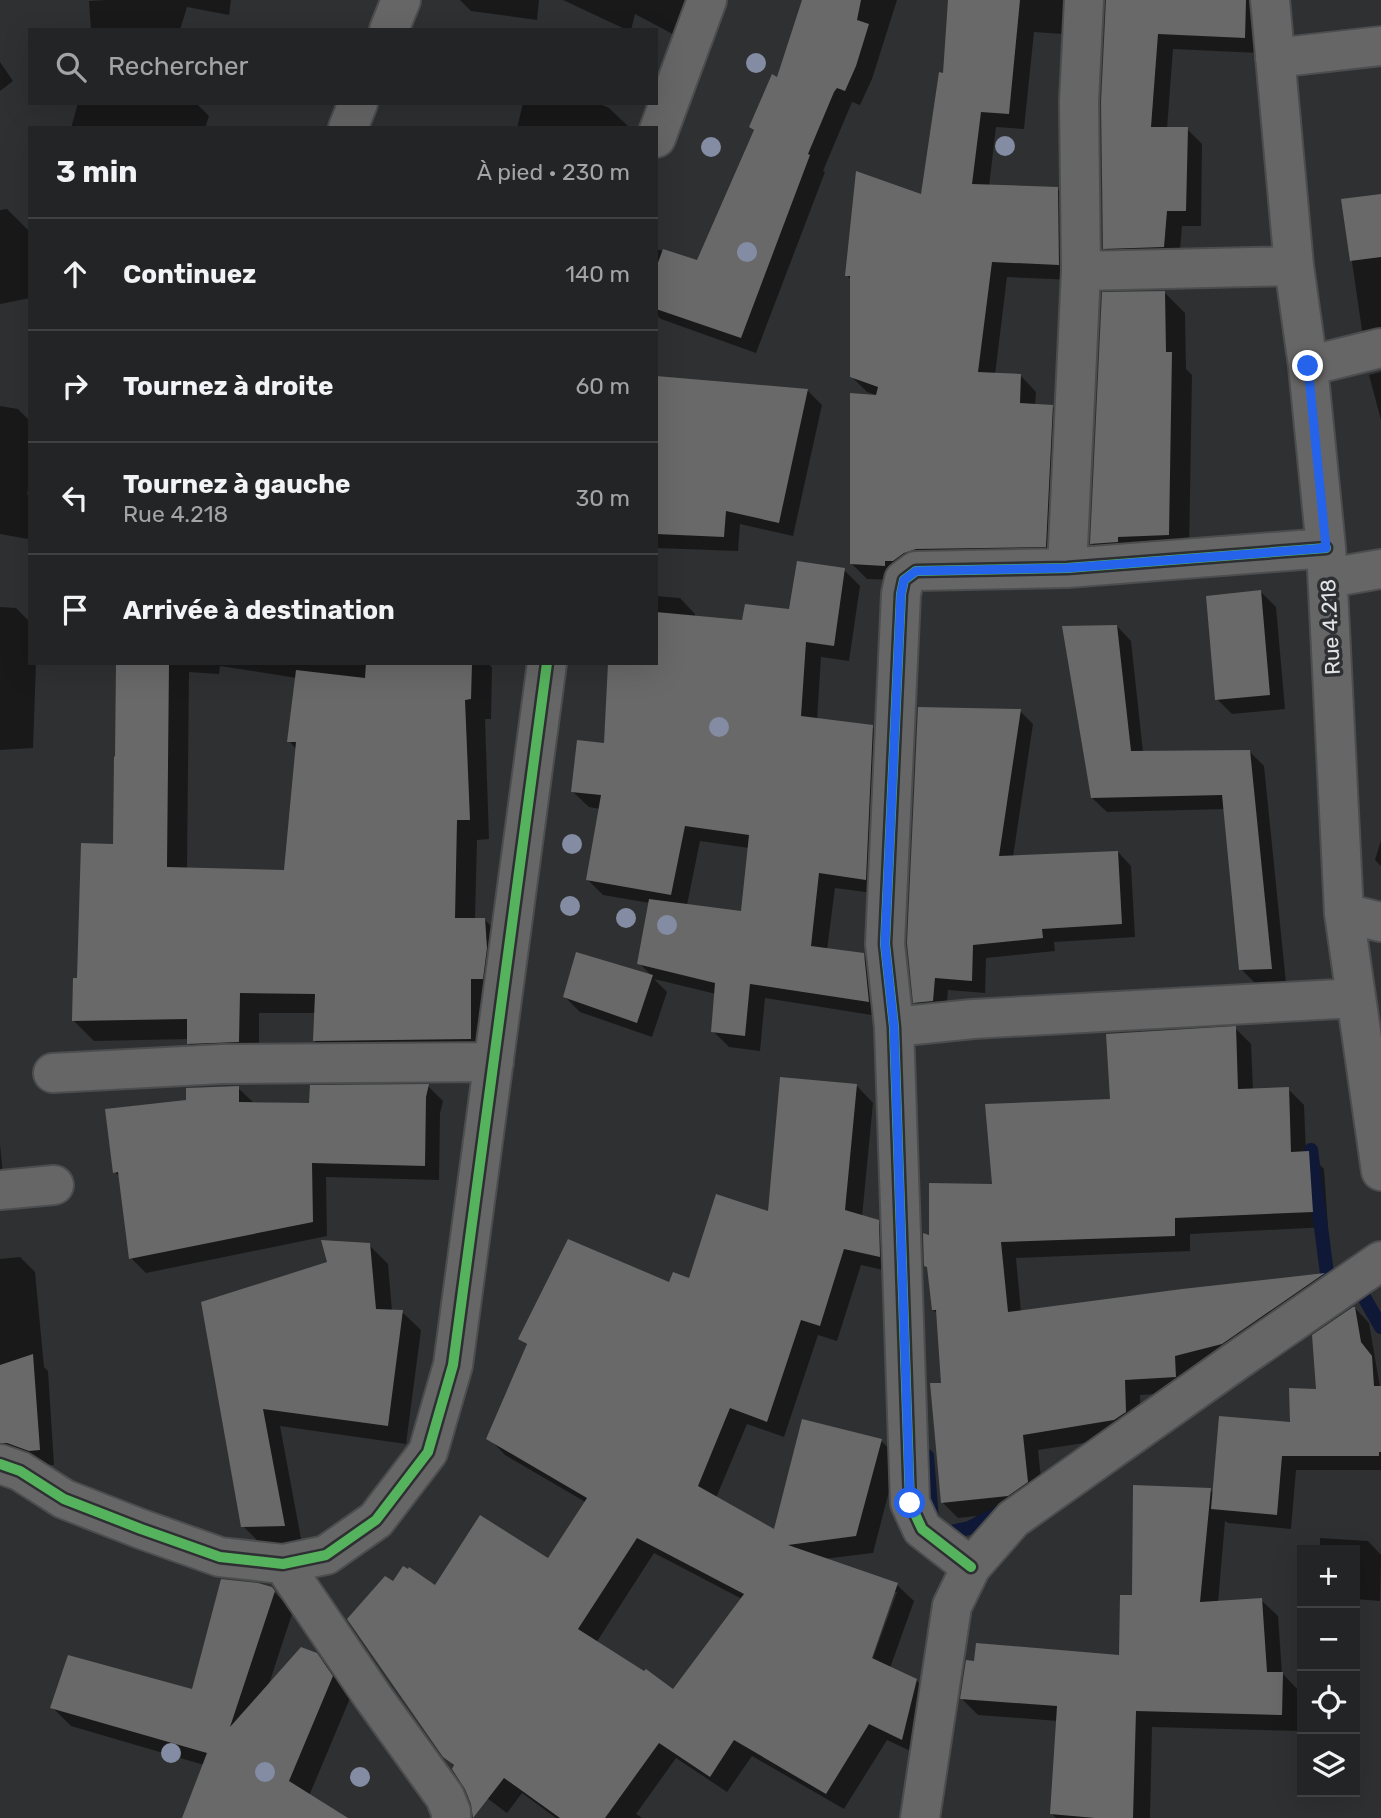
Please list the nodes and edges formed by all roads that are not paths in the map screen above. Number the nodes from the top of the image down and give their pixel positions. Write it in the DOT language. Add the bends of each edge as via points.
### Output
graph roads {
  1 [pos="401,0"];
  2 [pos="706,0"];
  3 [pos="1084,0"];
  4 [pos="1270,0"];
  5 [pos="390,28"];
  6 [pos="1381,46"];
  7 [pos="1275,58"];
  8 [pos="357,105"];
  9 [pos="349,126"];
  10 [pos="658,132"];
  11 [pos="1294,266"];
  12 [pos="1081,271"];
  13 [pos="1381,348"];
  14 [pos="1308,366"];
  15 [pos="1327,563"];
  16 [pos="1067,568"];
  17 [pos="1381,569"];
  18 [pos="547,665"];
  19 [pos="1344,913"];
  20 [pos="1381,922"];
  21 [pos="1356,998"];
  22 [pos="894,1027"];
  23 [pos="494,1062"];
  24 [pos="53,1073"];
  25 [pos="1381,1171"];
  26 [pos="54,1185"];
  27 [pos="0,1190"];
  28 [pos="1381,1261"];
  29 [pos="0,1464"];
  30 [pos="283,1564"];
  31 [pos="971,1567"];
  32 [pos="451,1818"];
  33 [pos="920,1818"];
  1 -- 5 [label="street"];
  2 -- 10 [label="street"];
  3 -- 12 [label="street" via="1079,102"];
  4 -- 7 [label="street, Rue 4.218"];
  6 -- 7 [label="street"];
  7 -- 11 [label="street, Rue 4.218"];
  8 -- 9 [label="street"];
  11 -- 12 [label="street"];
  11 -- 14 [label="street, Rue 4.218"];
  12 -- 16 [label="street"];
  13 -- 14 [label="street"];
  14 -- 15 [label="street, Rue 4.218"];
  15 -- 16 [label="street"];
  15 -- 17 [label="street"];
  15 -- 19 [label="street, Rue 4.218"];
  16 -- 22 [label="street" via="916,571 904,580 885,944"];
  18 -- 23 [label="street"];
  19 -- 20 [label="street"];
  19 -- 21 [label="street, Rue 4.218"];
  21 -- 22 [label="street"];
  21 -- 25 [label="street, Rue 4.218"];
  22 -- 31 [label="street" via="910,1503 922,1529"];
  23 -- 24 [label="street" via="222,1064"];
  23 -- 30 [label="street" via="453,1366 428,1452 376,1520 327,1555"];
  26 -- 27 [label="street"];
  28 -- 31 [label="street" via="1013,1519"];
  29 -- 30 [label="street" via="64,1499 141,1529 220,1556"];
  30 -- 32 [label="street" via="445,1797"];
  31 -- 33 [label="street" via="952,1606"];
}
